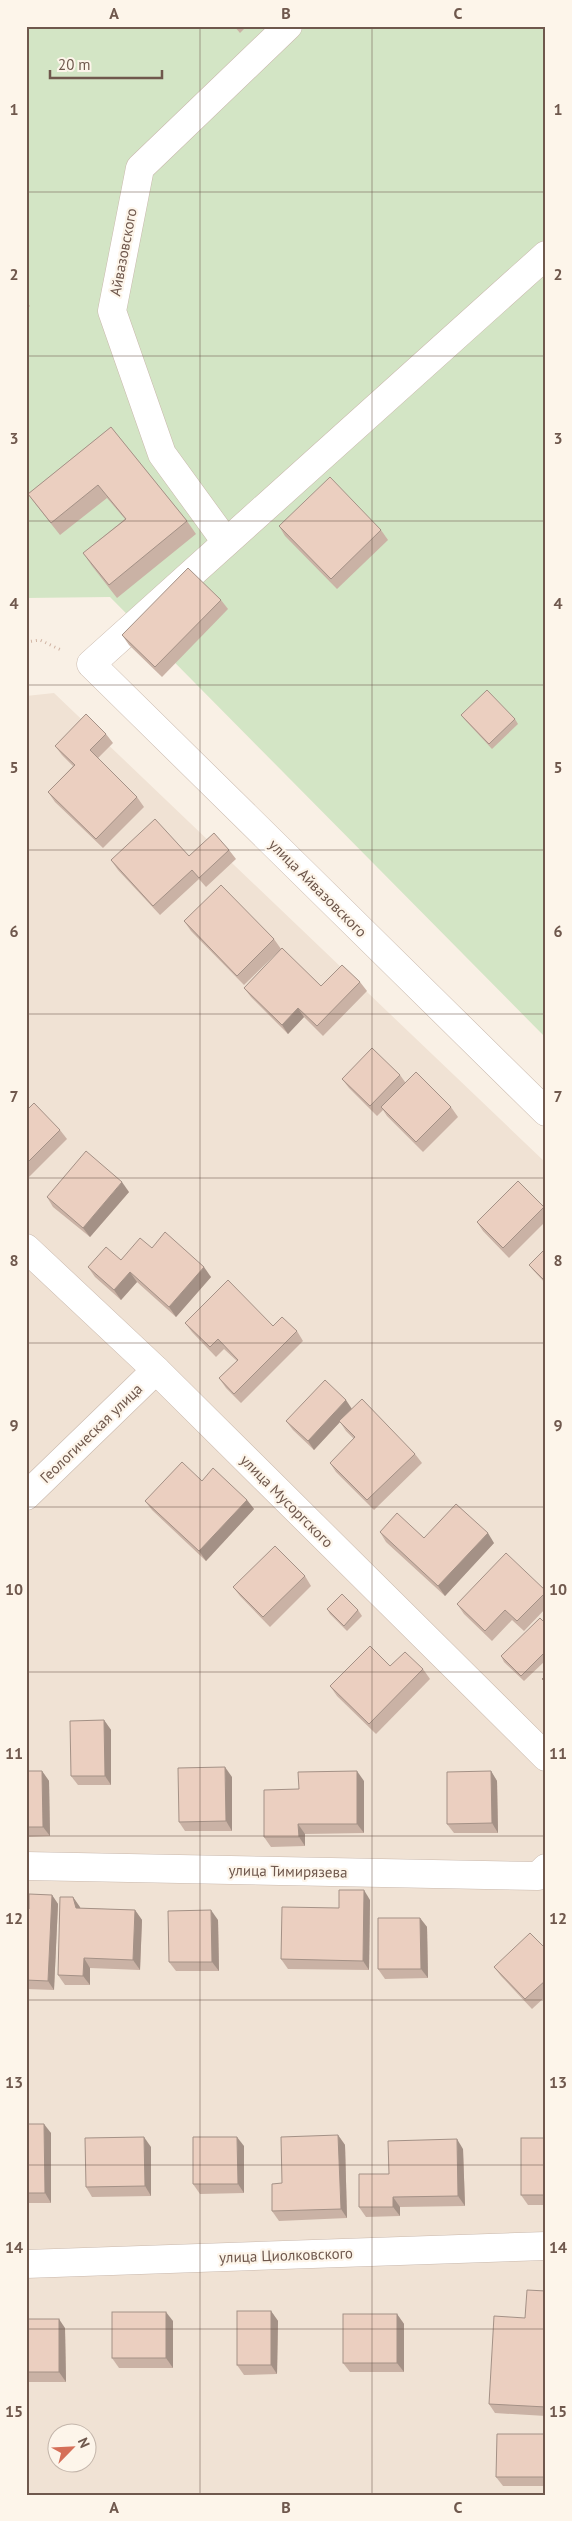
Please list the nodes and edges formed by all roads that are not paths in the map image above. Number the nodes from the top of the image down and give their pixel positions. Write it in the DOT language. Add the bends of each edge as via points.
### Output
graph roads {
  1 [pos="288,26"];
  2 [pos="546,255"];
  3 [pos="226,542"];
  4 [pos="546,1112"];
  5 [pos="26,1248"];
  6 [pos="156,1370"];
  7 [pos="26,1496"];
  8 [pos="546,1757"];
  9 [pos="26,1866"];
  10 [pos="543,1876"];
  11 [pos="546,2246"];
  12 [pos="26,2264"];
  1 -- 3 [label="street, Айвазовского" via="140,168 112,311 162,454"];
  2 -- 3 [label="street"];
  3 -- 4 [label="street, улица Айвазовского" via="91,664"];
  5 -- 6 [label="street, улица Мусоргского"];
  6 -- 7 [label="street, Геологическая улица"];
  6 -- 8 [label="street, улица Мусоргского"];
  9 -- 10 [label="street, улица Тимирязева"];
  11 -- 12 [label="street, улица Циолковского"];
}
